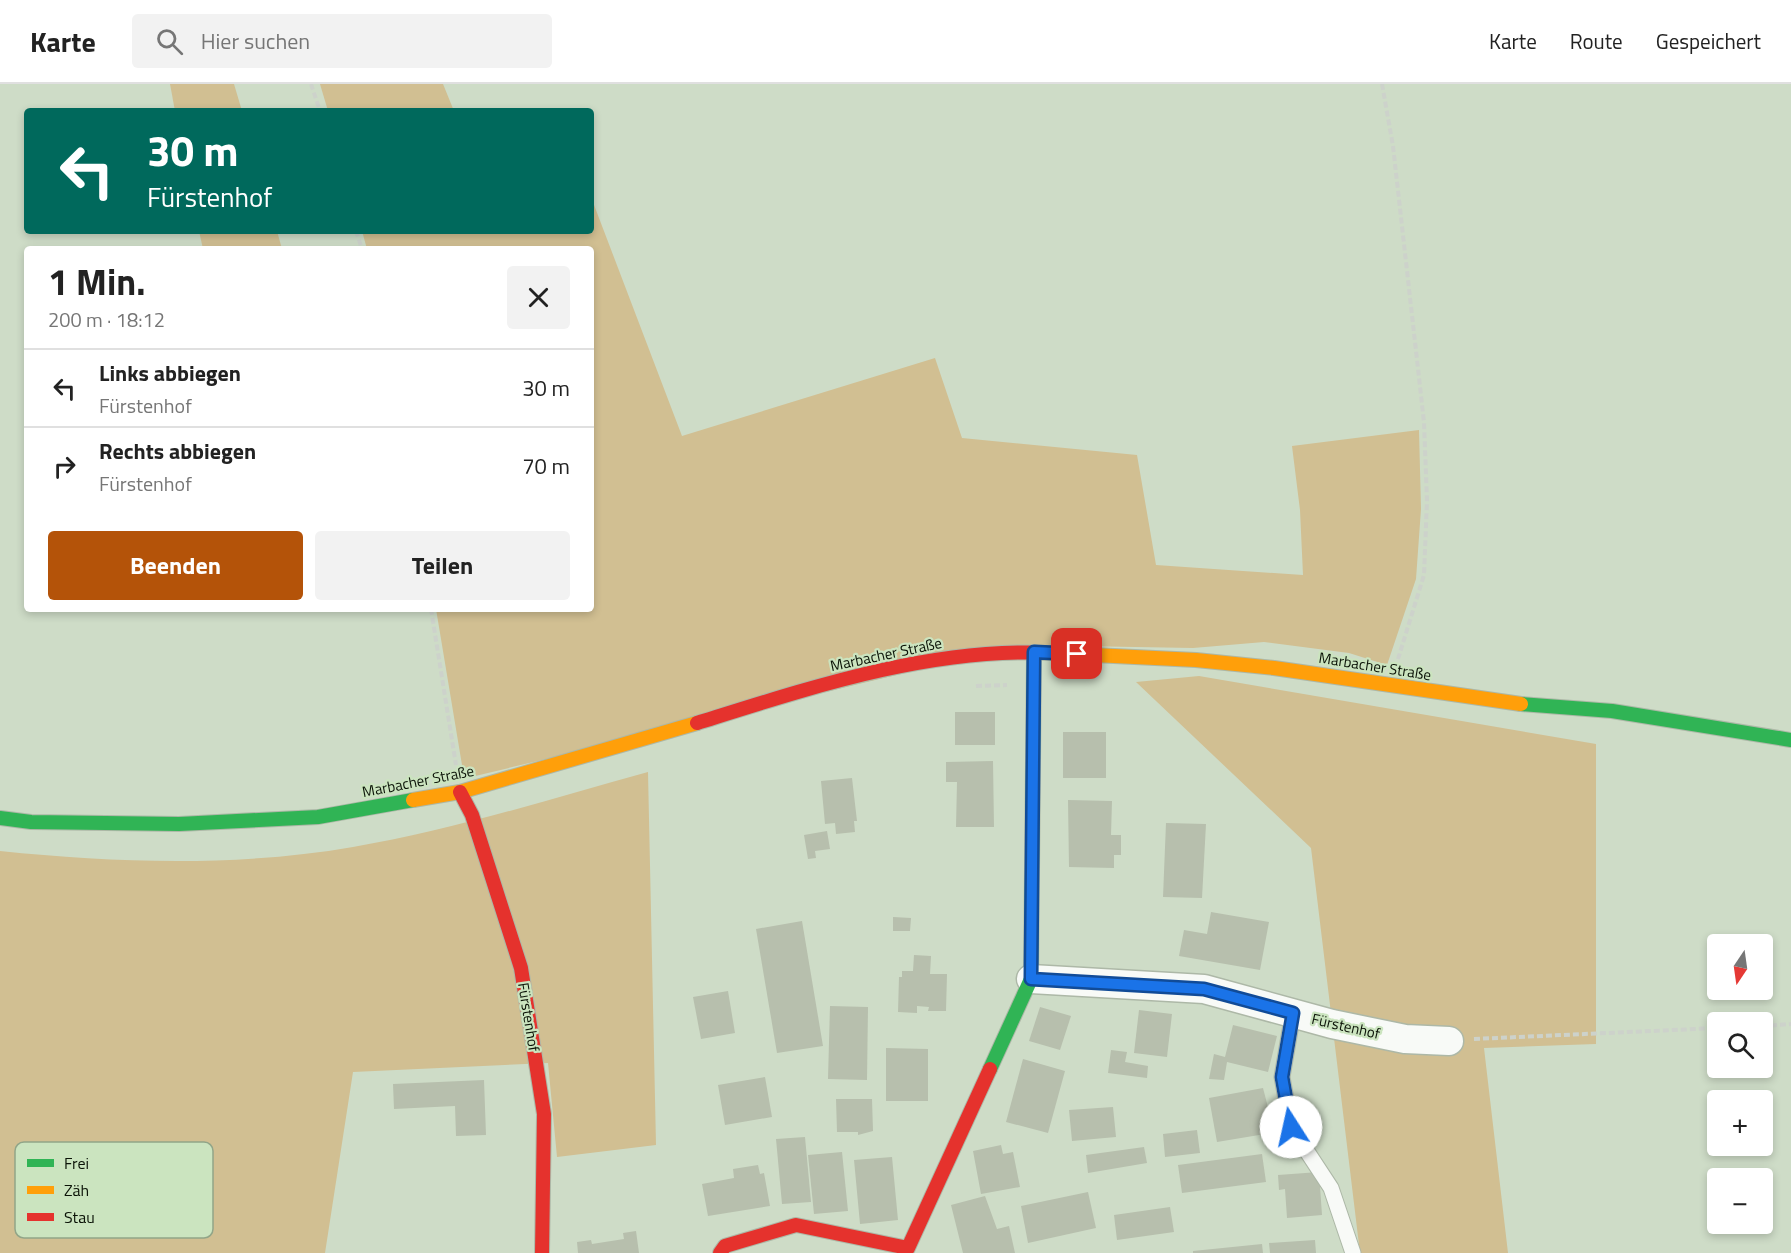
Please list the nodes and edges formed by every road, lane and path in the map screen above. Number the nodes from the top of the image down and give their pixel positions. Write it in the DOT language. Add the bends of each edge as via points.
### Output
graph roads {
  1 [pos="311,84"];
  2 [pos="1382,84"];
  3 [pos="319,108"];
  4 [pos="431,612"];
  5 [pos="1034,652"];
  6 [pos="1392,685"];
  7 [pos="1791,740"];
  8 [pos="460,792"];
  9 [pos="0,818"];
  10 [pos="1031,979"];
  11 [pos="1293,1013"];
  12 [pos="1791,1024"];
  13 [pos="1773,1025"];
  14 [pos="1707,1029"];
  15 [pos="1449,1041"];
  16 [pos="909,1250"];
  17 [pos="542,1253"];
  18 [pos="720,1253"];
  19 [pos="1353,1253"];
  1 -- 3 [label="path"];
  2 -- 6 [label="path" via="1393,146 1424,422 1427,501 1424,576"];
  4 -- 8 [label="path"];
  5 -- 6 [label="main road, Marbacher Straße" via="1196,660"];
  5 -- 8 [label="main road, Marbacher Straße" via="956,656 823,684"];
  5 -- 10 [label="main road"];
  6 -- 7 [label="main road, Marbacher Straße" via="1499,702 1612,711"];
  8 -- 9 [label="main road, Marbacher Straße" via="318,817 179,825"];
  8 -- 17 [label="main road, Fürstenhof" via="472,815 521,968 544,1114"];
  10 -- 11 [label="street, Fürstenhof" via="1204,989"];
  10 -- 16 [label="main road"];
  11 -- 15 [label="street, Fürstenhof" via="1405,1038"];
  11 -- 19 [label="lane" via="1282,1077 1291,1127 1331,1188"];
  12 -- 13 [label="path"];
  14 -- 15 [label="path"];
  16 -- 18 [label="main road" via="796,1225 725,1246"];
}
